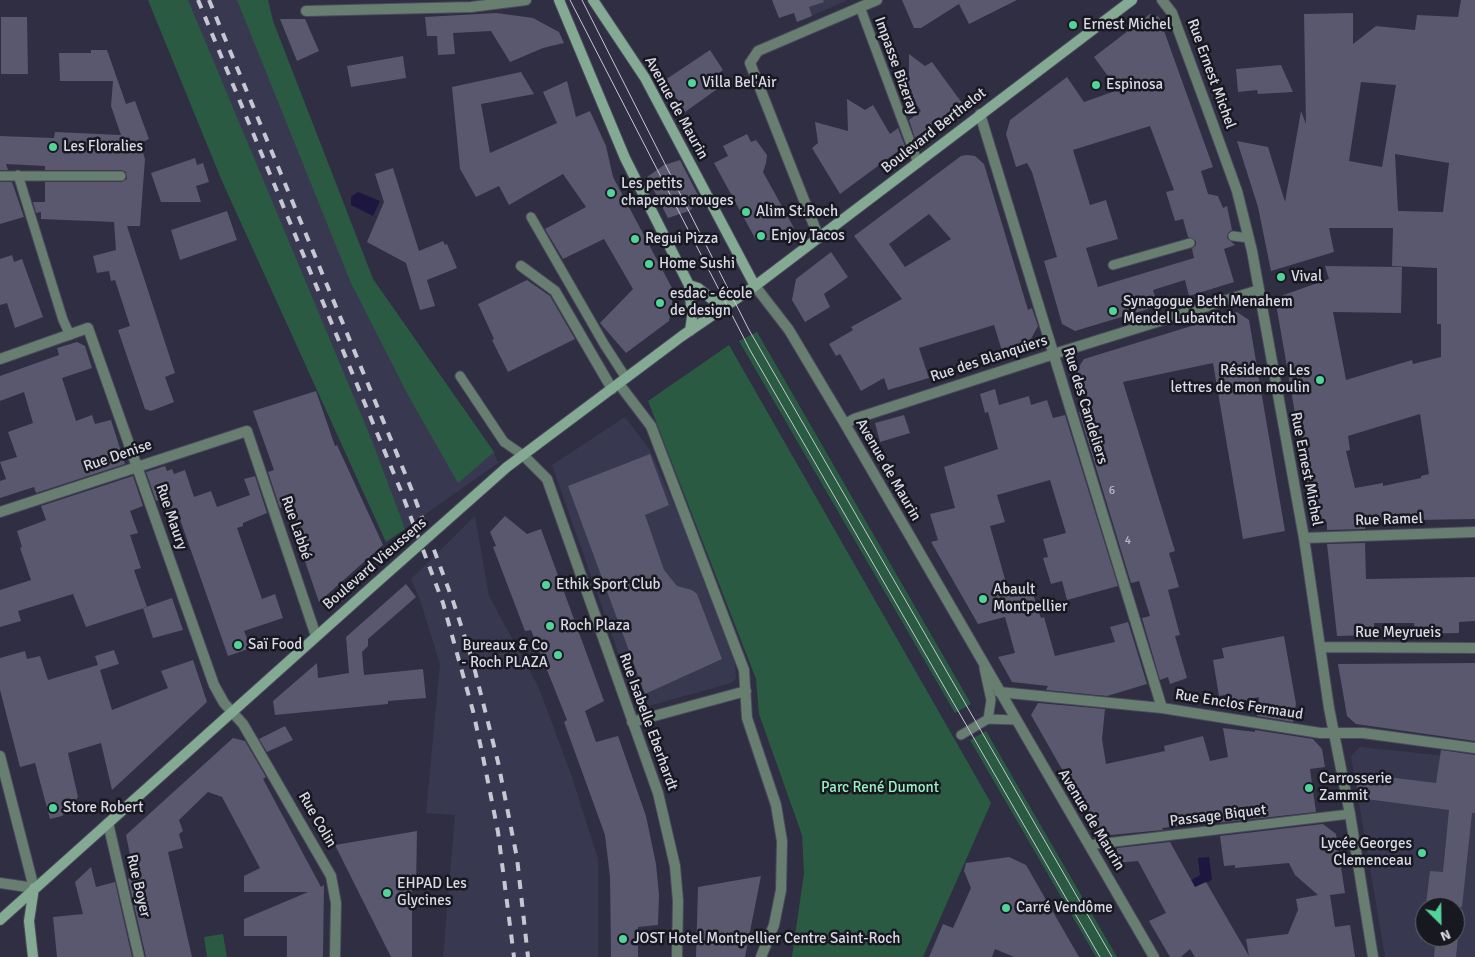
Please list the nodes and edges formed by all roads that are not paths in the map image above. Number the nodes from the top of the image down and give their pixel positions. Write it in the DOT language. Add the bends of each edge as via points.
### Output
graph roads {
  1 [pos="526,0"];
  2 [pos="559,0"];
  3 [pos="593,0"];
  4 [pos="877,0"];
  5 [pos="1132,0"];
  6 [pos="1162,0"];
  7 [pos="860,7"];
  8 [pos="306,10"];
  9 [pos="980,114"];
  10 [pos="918,163"];
  11 [pos="18,175"];
  12 [pos="0,176"];
  13 [pos="121,176"];
  14 [pos="531,217"];
  15 [pos="1233,236"];
  16 [pos="819,238"];
  17 [pos="1249,238"];
  18 [pos="1190,243"];
  19 [pos="1113,265"];
  20 [pos="521,266"];
  21 [pos="689,285"];
  22 [pos="756,286"];
  23 [pos="1259,290"];
  24 [pos="727,306"];
  25 [pos="690,330"];
  26 [pos="70,335"];
  27 [pos="1054,354"];
  28 [pos="0,359"];
  29 [pos="460,376"];
  30 [pos="619,384"];
  31 [pos="845,424"];
  32 [pos="247,430"];
  33 [pos="523,455"];
  34 [pos="137,466"];
  35 [pos="0,512"];
  36 [pos="1475,532"];
  37 [pos="1304,538"];
  38 [pos="316,636"];
  39 [pos="1322,647"];
  40 [pos="1475,648"];
  41 [pos="983,665"];
  42 [pos="746,691"];
  43 [pos="999,692"];
  44 [pos="1162,708"];
  45 [pos="233,712"];
  46 [pos="988,719"];
  47 [pos="1015,720"];
  48 [pos="632,722"];
  49 [pos="1334,732"];
  50 [pos="961,734"];
  51 [pos="1475,748"];
  52 [pos="0,756"];
  53 [pos="1350,814"];
  54 [pos="108,822"];
  55 [pos="1088,844"];
  56 [pos="0,883"];
  57 [pos="34,888"];
  58 [pos="0,920"];
  59 [pos="33,957"];
  60 [pos="139,957"];
  61 [pos="336,957"];
  62 [pos="677,957"];
  63 [pos="761,957"];
  64 [pos="1154,957"];
  65 [pos="1373,957"];
  1 -- 8 [label="street" via="471,7"];
  2 -- 21 [label="main road" via="626,158"];
  3 -- 22 [label="main road, Avenue de Maurin" via="645,78"];
  4 -- 7 [label="street"];
  5 -- 9 [label="main road, Boulevard Berthelot"];
  6 -- 17 [label="street, Rue Ernest Michel" via="1172,13 1237,191"];
  7 -- 10 [label="lane, Impasse Bizeray"];
  7 -- 16 [label="street" via="758,51 750,63"];
  9 -- 10 [label="main road, Boulevard Berthelot"];
  9 -- 27 [label="street, Rue des Candeliers"];
  10 -- 16 [label="main road, Boulevard Berthelot"];
  11 -- 12 [label="lane"];
  11 -- 13 [label="lane"];
  11 -- 26 [label="lane"];
  14 -- 30 [label="lane" via="604,344"];
  15 -- 17 [label="lane"];
  16 -- 22 [label="main road, Boulevard Berthelot"];
  17 -- 23 [label="street, Rue Ernest Michel"];
  18 -- 19 [label="lane"];
  20 -- 30 [label="street" via="555,291"];
  21 -- 24 [label="main road"];
  21 -- 25 [label="main road"];
  22 -- 24 [label="main road, Boulevard Vieussens"];
  22 -- 31 [label="street, Avenue de Maurin" via="789,330"];
  23 -- 27 [label="street, Rue des Blanquiers"];
  23 -- 37 [label="street, Rue Ernest Michel"];
  24 -- 25 [label="main road, Boulevard Vieussens"];
  25 -- 30 [label="main road, Boulevard Vieussens"];
  26 -- 28 [label="street"];
  26 -- 34 [label="street, Rue Maury" via="88,328"];
  27 -- 31 [label="street, Rue des Blanquiers"];
  27 -- 44 [label="street, Rue des Candeliers"];
  29 -- 33 [label="lane" via="504,442"];
  30 -- 33 [label="main road, Boulevard Vieussens"];
  30 -- 42 [label="street" via="651,426 744,670"];
  31 -- 41 [label="street, Avenue de Maurin"];
  32 -- 34 [label="street, Rue Denise"];
  32 -- 38 [label="street, Rue Labbé"];
  33 -- 38 [label="main road, Boulevard Vieussens, bridge"];
  33 -- 48 [label="street, Rue Isabelle Eberhardt" via="547,479"];
  34 -- 35 [label="street, Rue Denise"];
  34 -- 45 [label="street, Rue Maury" via="214,685"];
  36 -- 37 [label="street, Rue Ramel"];
  37 -- 39 [label="street, Rue Ernest Michel"];
  38 -- 45 [label="main road, Boulevard Vieussens"];
  39 -- 40 [label="street, Rue Meyrueis"];
  39 -- 49 [label="street, Rue Ernest Michel"];
  41 -- 43 [label="street, Avenue de Maurin"];
  41 -- 46 [label="lane" via="992,708"];
  42 -- 48 [label="street"];
  42 -- 63 [label="street" via="747,718 776,805 782,841 781,890 774,925"];
  43 -- 44 [label="street, Rue Enclos Fermaud"];
  43 -- 47 [label="street, Avenue de Maurin"];
  44 -- 49 [label="street, Rue Enclos Fermaud" via="1320,733"];
  45 -- 54 [label="main road, Boulevard Vieussens"];
  45 -- 61 [label="street, Rue Colin" via="331,876 336,903"];
  46 -- 47 [label="lane"];
  46 -- 50 [label="lane"];
  47 -- 55 [label="street, Avenue de Maurin"];
  48 -- 62 [label="street, Rue Isabelle Eberhardt" via="658,793 672,848 677,883"];
  49 -- 51 [label="street, Rue Enclos Fermaud"];
  49 -- 53 [label="street, Rue Ernest Michel"];
  52 -- 57 [label="street"];
  53 -- 55 [label="lane, Passage Biquet"];
  53 -- 65 [label="street, Rue Ernest Michel"];
  54 -- 57 [label="main road, Boulevard Vieussens"];
  54 -- 60 [label="street, Rue Boyer"];
  55 -- 64 [label="street, Avenue de Maurin"];
  56 -- 57 [label="street"];
  57 -- 58 [label="main road, Boulevard Vieussens"];
  57 -- 59 [label="main road" via="29,921"];
}
